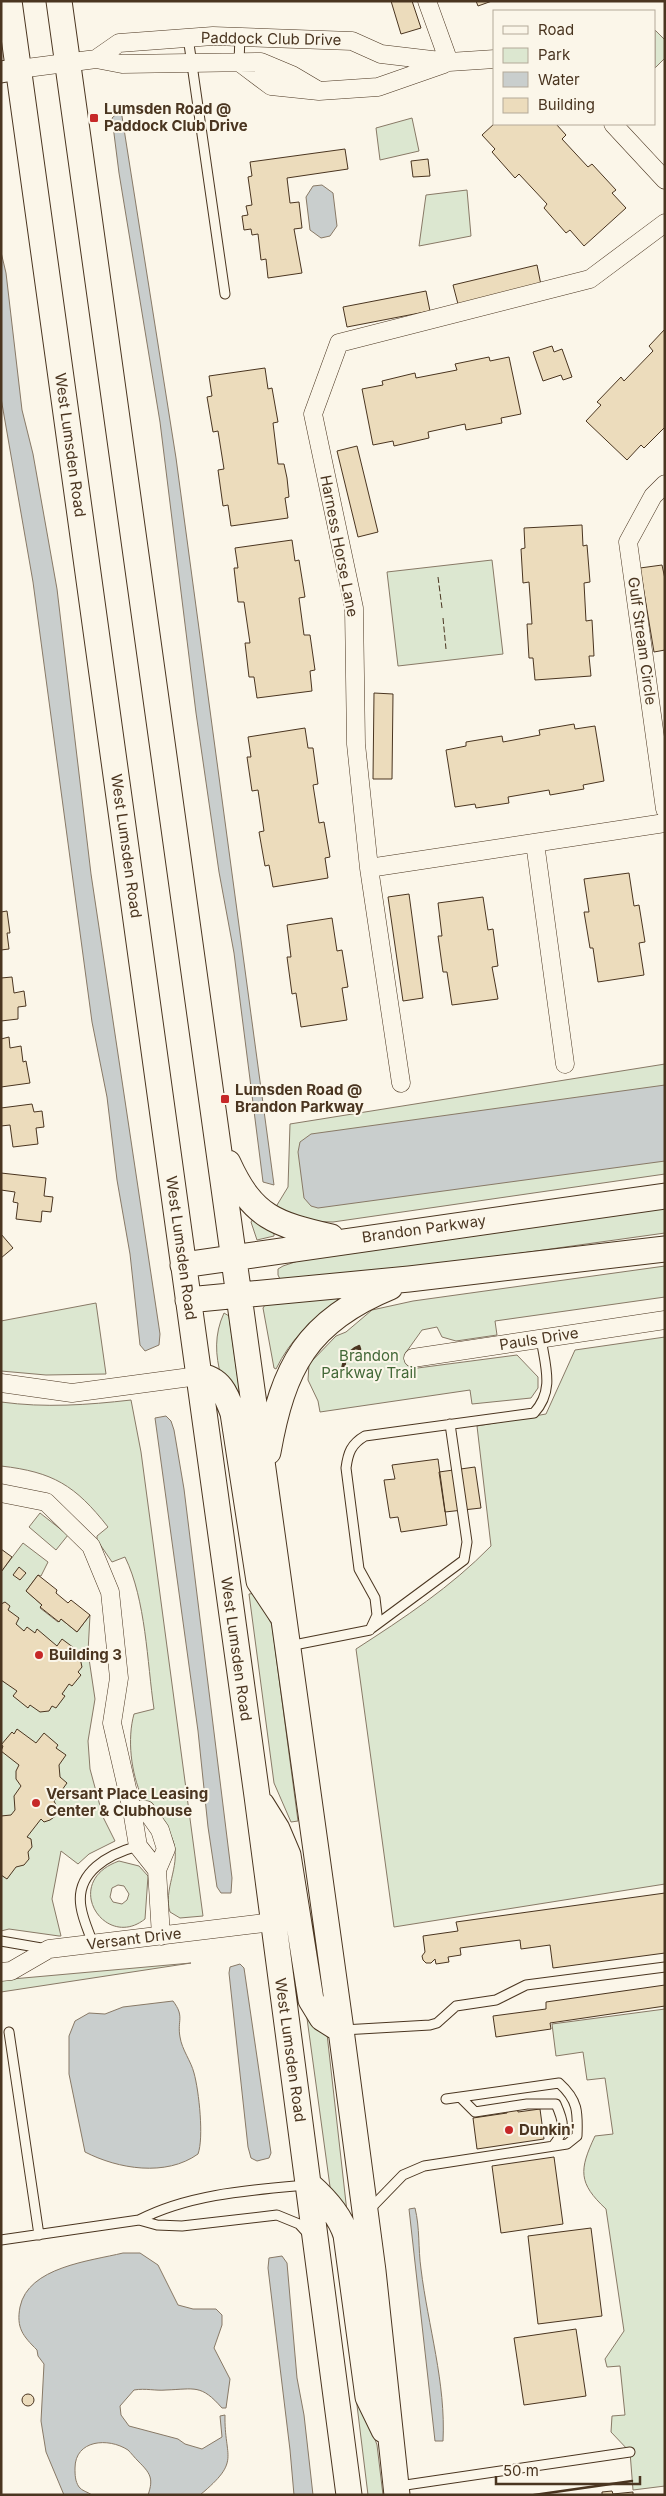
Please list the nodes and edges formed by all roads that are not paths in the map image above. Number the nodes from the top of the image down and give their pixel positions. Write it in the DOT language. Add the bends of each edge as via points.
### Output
graph roads {
  1 [pos="9,1"];
  2 [pos="59,1"];
  3 [pos="427,1"];
  4 [pos="240,36"];
  5 [pos="188,37"];
  6 [pos="96,59"];
  7 [pos="493,59"];
  8 [pos="239,62"];
  9 [pos="449,62"];
  10 [pos="68,63"];
  11 [pos="191,64"];
  12 [pos="10,71"];
  13 [pos="614,125"];
  14 [pos="665,180"];
  15 [pos="665,223"];
  16 [pos="225,294"];
  17 [pos="665,484"];
  18 [pos="665,809"];
  19 [pos="665,823"];
  20 [pos="535,843"];
  21 [pos="369,868"];
  22 [pos="565,1064"];
  23 [pos="401,1083"];
  24 [pos="219,1144"];
  25 [pos="665,1196"];
  26 [pos="346,1240"];
  27 [pos="665,1249"];
  28 [pos="234,1257"];
  29 [pos="183,1265"];
  30 [pos="409,1279"];
  31 [pos="239,1296"];
  32 [pos="188,1300"];
  33 [pos="665,1320"];
  34 [pos="541,1338"];
  35 [pos="413,1358"];
  36 [pos="198,1376"];
  37 [pos="1,1383"];
  38 [pos="450,1424"];
  39 [pos="264,1474"];
  40 [pos="1,1493"];
  41 [pos="284,1618"];
  42 [pos="370,1630"];
  43 [pos="288,1646"];
  44 [pos="257,1796"];
  45 [pos="132,1810"];
  46 [pos="138,1846"];
  47 [pos="158,1870"];
  48 [pos="273,1922"];
  49 [pos="161,1936"];
  50 [pos="1,1941"];
  51 [pos="93,1944"];
  52 [pos="49,1949"];
  53 [pos="665,1966"];
  54 [pos="1,1972"];
  55 [pos="341,2030"];
  56 [pos="9,2032"];
  57 [pos="460,2097"];
  58 [pos="446,2099"];
  59 [pos="553,2146"];
  60 [pos="309,2185"];
  61 [pos="366,2216"];
  62 [pos="140,2220"];
  63 [pos="38,2235"];
  64 [pos="1,2240"];
  65 [pos="317,2245"];
  66 [pos="391,2443"];
  67 [pos="630,2452"];
  68 [pos="397,2490"];
  69 [pos="349,2495"];
  1 -- 12 [label="main road, West Lumsden Road"];
  2 -- 10 [label="main road"];
  3 -- 9 [label="street"];
  4 -- 5 [label="street, Paddock Club Drive"];
  4 -- 8 [label="lane"];
  4 -- 9 [label="street, Paddock Club Drive" via="352,41 381,54"];
  5 -- 6 [label="street, Paddock Club Drive" via="119,43"];
  5 -- 11 [label="lane"];
  6 -- 10 [label="street, Paddock Club Drive"];
  6 -- 11 [label="street, Paddock Club Drive" via="122,64"];
  7 -- 9 [label="street, Paddock Club Drive"];
  8 -- 9 [label="street, Paddock Club Drive" via="261,62 319,91 378,87"];
  8 -- 11 [label="street, Paddock Club Drive"];
  10 -- 12 [label="street, Paddock Club Drive"];
  10 -- 24 [label="main road"];
  11 -- 16 [label="lane"];
  12 -- 29 [label="main road, West Lumsden Road"];
  13 -- 14 [label="street"];
  15 -- 21 [label="street, Harness Horse Lane" via="590,279 339,343 313,414 354,608 356,744"];
  17 -- 18 [label="street, Gulf Stream Circle" via="653,496 628,542"];
  19 -- 20 [label="street"];
  20 -- 21 [label="street"];
  20 -- 22 [label="street"];
  21 -- 23 [label="street"];
  24 -- 26 [label="main road" via="236,1180 266,1217"];
  24 -- 28 [label="main road"];
  25 -- 26 [label="main road, Brandon Parkway"];
  26 -- 28 [label="main road, Brandon Parkway"];
  27 -- 30 [label="main road"];
  28 -- 29 [label="main road, Brandon Parkway"];
  28 -- 31 [label="main road"];
  29 -- 32 [label="main road, West Lumsden Road"];
  30 -- 31 [label="main road"];
  30 -- 39 [label="main road" via="345,1311 316,1334 303,1350 279,1399"];
  31 -- 32 [label="main road"];
  31 -- 39 [label="main road"];
  32 -- 36 [label="main road, West Lumsden Road"];
  33 -- 34 [label="street, Pauls Drive"];
  34 -- 35 [label="street, Pauls Drive"];
  34 -- 38 [label="lane" via="548,1386 543,1402 534,1413"];
  36 -- 37 [label="street" via="72,1393"];
  36 -- 41 [label="main road" via="214,1380 227,1397 233,1413 258,1581"];
  36 -- 44 [label="main road, West Lumsden Road"];
  38 -- 42 [label="lane" via="467,1542 464,1560"];
  38 -- 42 [label="lane" via="365,1436 354,1442 348,1454 346,1468 359,1569 375,1598 377,1615"];
  39 -- 41 [label="main road"];
  40 -- 45 [label="street" via="46,1502 91,1546 110,1592 119,1678 112,1723"];
  41 -- 43 [label="main road"];
  42 -- 43 [label="lane"];
  43 -- 55 [label="main road"];
  44 -- 48 [label="main road, West Lumsden Road"];
  44 -- 55 [label="main road" via="288,1855 311,2000 322,2018"];
  45 -- 46 [label="street"];
  45 -- 47 [label="street" via="146,1810 160,1830 166,1849"];
  46 -- 47 [label="street"];
  46 -- 51 [label="lane" via="121,1850 98,1863 82,1884 80,1906"];
  47 -- 49 [label="street"];
  48 -- 49 [label="street, Versant Drive"];
  48 -- 60 [label="main road, West Lumsden Road"];
  49 -- 51 [label="street, Versant Drive"];
  50 -- 52 [label="lane"];
  51 -- 52 [label="street, Versant Drive"];
  52 -- 54 [label="street, Versant Drive" via="11,1971"];
  53 -- 55 [label="lane" via="526,1985 496,2000 456,2006 437,2024"];
  55 -- 61 [label="main road"];
  56 -- 63 [label="lane"];
  57 -- 58 [label="lane"];
  57 -- 59 [label="lane" via="475,2112 528,2104 556,2104 562,2119 562,2136"];
  57 -- 59 [label="lane" via="558,2083 571,2094 578,2114 577,2136 567,2144"];
  59 -- 61 [label="lane" via="414,2169 391,2185"];
  60 -- 62 [label="lane" via="195,2200"];
  60 -- 65 [label="main road, West Lumsden Road"];
  60 -- 66 [label="main road" via="342,2222 368,2397"];
  61 -- 66 [label="main road"];
  62 -- 63 [label="lane"];
  62 -- 65 [label="lane" via="156,2225 182,2226 278,2215 299,2224"];
  63 -- 64 [label="lane"];
  65 -- 69 [label="main road, West Lumsden Road"];
  66 -- 68 [label="main road"];
  67 -- 68 [label="lane"];
}
